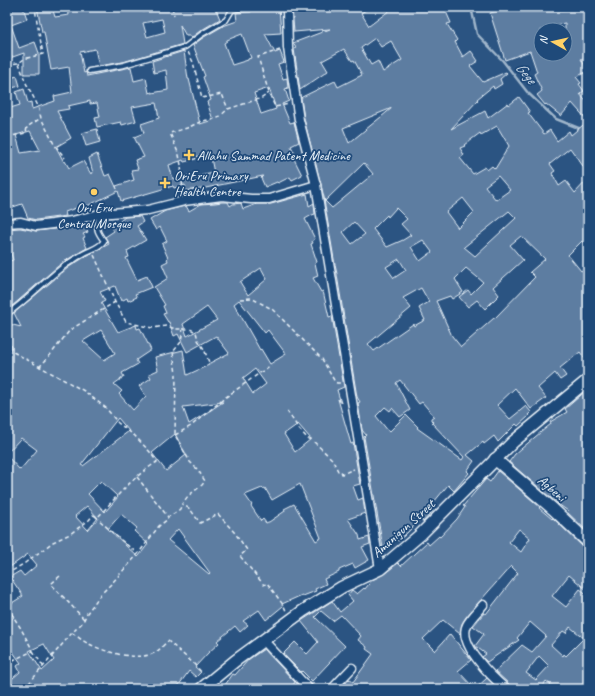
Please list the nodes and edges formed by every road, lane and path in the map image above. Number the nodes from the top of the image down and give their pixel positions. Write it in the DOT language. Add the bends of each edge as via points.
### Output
graph roads {
  1 [pos="35,7"];
  2 [pos="172,7"];
  3 [pos="245,7"];
  4 [pos="286,7"];
  5 [pos="174,15"];
  6 [pos="185,47"];
  7 [pos="288,48"];
  8 [pos="20,63"];
  9 [pos="7,64"];
  10 [pos="89,71"];
  11 [pos="269,93"];
  12 [pos="296,102"];
  13 [pos="228,109"];
  14 [pos="41,118"];
  15 [pos="7,137"];
  16 [pos="65,158"];
  17 [pos="316,185"];
  18 [pos="184,201"];
  19 [pos="99,214"];
  20 [pos="7,224"];
  21 [pos="92,250"];
  22 [pos="240,299"];
  23 [pos="115,302"];
  24 [pos="7,314"];
  25 [pos="183,328"];
  26 [pos="7,351"];
  27 [pos="210,365"];
  28 [pos="271,365"];
  29 [pos="39,367"];
  30 [pos="588,380"];
  31 [pos="349,382"];
  32 [pos="287,411"];
  33 [pos="175,435"];
  34 [pos="495,459"];
  35 [pos="363,466"];
  36 [pos="137,477"];
  37 [pos="182,504"];
  38 [pos="93,514"];
  39 [pos="168,517"];
  40 [pos="588,542"];
  41 [pos="138,554"];
  42 [pos="380,569"];
  43 [pos="7,574"];
  44 [pos="60,576"];
  45 [pos="483,605"];
  46 [pos="7,606"];
  47 [pos="13,616"];
  48 [pos="84,619"];
  49 [pos="7,620"];
  50 [pos="289,621"];
  51 [pos="72,633"];
  52 [pos="262,640"];
  53 [pos="33,651"];
  54 [pos="7,662"];
  55 [pos="43,667"];
  56 [pos="352,668"];
  57 [pos="205,686"];
  58 [pos="24,689"];
  59 [pos="309,689"];
  60 [pos="332,689"];
  61 [pos="506,689"];
  1 -- 8 [label="path" via="43,54 24,59"];
  2 -- 5 [label="path"];
  3 -- 6 [label="lane" via="232,10 226,20"];
  4 -- 7 [label="street"];
  6 -- 10 [label="lane" via="124,65"];
  6 -- 13 [label="path" via="193,62 202,98 222,94"];
  7 -- 11 [label="path" via="258,58"];
  7 -- 12 [label="street"];
  8 -- 9 [label="path"];
  8 -- 14 [label="path"];
  11 -- 12 [label="path" via="275,107"];
  11 -- 13 [label="path" via="262,98"];
  12 -- 17 [label="street"];
  13 -- 18 [label="path" via="218,118 170,133 180,155"];
  14 -- 15 [label="path" via="27,127 26,133"];
  14 -- 16 [label="path" via="54,144"];
  17 -- 18 [label="street" via="269,199 222,196"];
  17 -- 31 [label="street"];
  18 -- 19 [label="street" via="148,210"];
  19 -- 20 [label="street" via="36,226 21,222"];
  19 -- 21 [label="lane" via="97,228 104,242"];
  21 -- 23 [label="path"];
  21 -- 24 [label="lane" via="66,265"];
  22 -- 31 [label="path" via="251,298 272,309 322,359 337,383"];
  23 -- 25 [label="path" via="126,322 152,328"];
  23 -- 29 [label="path" via="70,330"];
  25 -- 27 [label="path" via="196,332"];
  25 -- 33 [label="path" via="181,342 173,352 176,374"];
  26 -- 29 [label="path" via="10,350"];
  28 -- 33 [label="path" via="191,426"];
  29 -- 36 [label="path" via="84,391 106,408 118,423 144,445 157,462"];
  30 -- 34 [label="main road, Amunigun Street"];
  31 -- 35 [label="street"];
  32 -- 35 [label="path" via="308,440 311,439 332,459 342,474"];
  33 -- 37 [label="path" via="190,462 205,481"];
  34 -- 40 [label="main road, Agbeni"];
  34 -- 42 [label="main road, Amunigun Street" via="420,535"];
  35 -- 42 [label="street"];
  36 -- 38 [label="path" via="98,516"];
  36 -- 39 [label="path"];
  37 -- 39 [label="path" via="180,509"];
  37 -- 50 [label="path" via="190,509 200,523 218,514 247,550 240,556 264,584 267,583 284,606"];
  38 -- 41 [label="path"];
  38 -- 43 [label="path" via="70,534 53,542"];
  39 -- 41 [label="path"];
  41 -- 48 [label="path" via="101,594"];
  42 -- 50 [label="main road, Amunigun Street" via="342,587"];
  44 -- 48 [label="path" via="52,584"];
  45 -- 61 [label="street" via="466,625 467,644 496,681"];
  46 -- 47 [label="path"];
  47 -- 49 [label="path"];
  47 -- 53 [label="path"];
  48 -- 51 [label="path"];
  50 -- 52 [label="main road, Amunigun Street"];
  51 -- 55 [label="path"];
  51 -- 57 [label="path" via="93,646 128,656 141,657 156,652 168,641 206,678"];
  52 -- 57 [label="main road, Amunigun Street"];
  52 -- 59 [label="street"];
  53 -- 54 [label="path"];
  53 -- 55 [label="path"];
  55 -- 58 [label="path"];
  56 -- 60 [label="street"];
}
